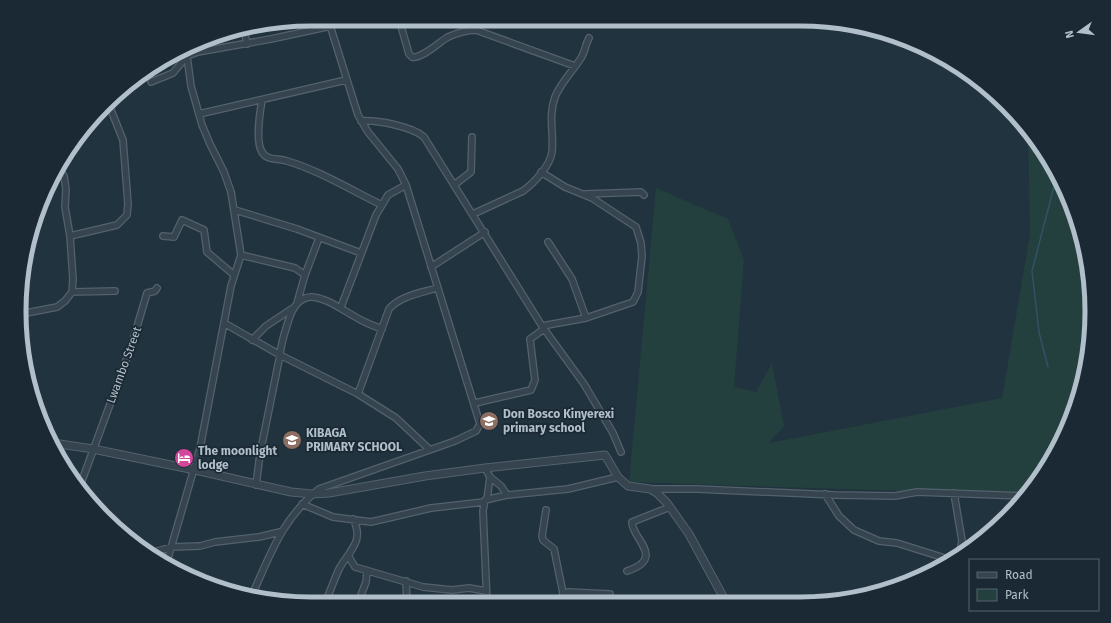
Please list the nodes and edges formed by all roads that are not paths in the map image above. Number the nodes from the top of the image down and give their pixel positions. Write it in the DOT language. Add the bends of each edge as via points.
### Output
graph roads {
  1 [pos="331,26"];
  2 [pos="401,26"];
  3 [pos="245,34"];
  4 [pos="589,38"];
  5 [pos="247,44"];
  6 [pos="185,55"];
  7 [pos="575,66"];
  8 [pos="346,80"];
  9 [pos="150,82"];
  10 [pos="262,100"];
  11 [pos="111,109"];
  12 [pos="199,114"];
  13 [pos="360,121"];
  14 [pos="472,137"];
  15 [pos="542,172"];
  16 [pos="62,173"];
  17 [pos="454,184"];
  18 [pos="406,185"];
  19 [pos="585,194"];
  20 [pos="644,195"];
  21 [pos="382,205"];
  22 [pos="235,210"];
  23 [pos="473,214"];
  24 [pos="485,232"];
  25 [pos="70,236"];
  26 [pos="163,236"];
  27 [pos="319,238"];
  28 [pos="548,242"];
  29 [pos="361,253"];
  30 [pos="241,255"];
  31 [pos="431,267"];
  32 [pos="234,275"];
  33 [pos="305,275"];
  34 [pos="157,288"];
  35 [pos="437,288"];
  36 [pos="114,291"];
  37 [pos="72,292"];
  38 [pos="295,306"];
  39 [pos="341,307"];
  40 [pos="26,313"];
  41 [pos="586,318"];
  42 [pos="224,323"];
  43 [pos="543,328"];
  44 [pos="382,329"];
  45 [pos="252,340"];
  46 [pos="280,355"];
  47 [pos="358,394"];
  48 [pos="475,403"];
  49 [pos="58,444"];
  50 [pos="93,449"];
  51 [pos="429,449"];
  52 [pos="621,452"];
  53 [pos="485,468"];
  54 [pos="195,470"];
  55 [pos="490,477"];
  56 [pos="618,477"];
  57 [pos="82,481"];
  58 [pos="256,485"];
  59 [pos="650,489"];
  60 [pos="954,493"];
  61 [pos="312,494"];
  62 [pos="825,494"];
  63 [pos="507,495"];
  64 [pos="1017,496"];
  65 [pos="486,500"];
  66 [pos="302,504"];
  67 [pos="670,508"];
  68 [pos="546,510"];
  69 [pos="353,520"];
  70 [pos="280,532"];
  71 [pos="172,547"];
  72 [pos="961,547"];
  73 [pos="156,551"];
  74 [pos="348,557"];
  75 [pos="168,558"];
  76 [pos="944,558"];
  77 [pos="627,571"];
  78 [pos="367,572"];
  79 [pos="406,582"];
  80 [pos="254,591"];
  81 [pos="486,591"];
  82 [pos="563,593"];
  83 [pos="610,594"];
  84 [pos="328,597"];
  85 [pos="360,597"];
  86 [pos="407,597"];
  87 [pos="486,597"];
  88 [pos="562,597"];
  89 [pos="723,597"];
  1 -- 5 [label="street"];
  1 -- 8 [label="street"];
  2 -- 7 [label="street" via="412,57 421,55 452,36 476,30"];
  3 -- 5 [label="street"];
  4 -- 7 [label="street" via="581,59"];
  5 -- 6 [label="street"];
  6 -- 9 [label="street" via="173,73"];
  6 -- 12 [label="street"];
  7 -- 15 [label="street" via="555,97 551,114 552,154"];
  8 -- 10 [label="street"];
  8 -- 13 [label="street"];
  10 -- 12 [label="street"];
  10 -- 21 [label="street" via="259,116 260,146 268,158 286,161"];
  11 -- 25 [label="street" via="123,140 127,215 117,225"];
  12 -- 22 [label="street" via="224,172"];
  13 -- 17 [label="street" via="371,120 422,135"];
  13 -- 18 [label="street" via="398,168"];
  14 -- 17 [label="street" via="470,172"];
  15 -- 19 [label="street" via="565,187"];
  15 -- 23 [label="street" via="523,191"];
  16 -- 25 [label="street"];
  17 -- 23 [label="street"];
  18 -- 21 [label="street" via="388,196"];
  18 -- 31 [label="street"];
  19 -- 20 [label="street" via="642,192"];
  19 -- 41 [label="street" via="636,227 642,256 635,300"];
  21 -- 29 [label="street"];
  22 -- 27 [label="street"];
  22 -- 30 [label="street"];
  23 -- 24 [label="street"];
  24 -- 31 [label="street"];
  24 -- 43 [label="street"];
  25 -- 37 [label="street"];
  26 -- 32 [label="street" via="174,237 182,220 204,230 207,252"];
  27 -- 29 [label="street"];
  27 -- 33 [label="street"];
  28 -- 41 [label="street" via="572,279"];
  29 -- 39 [label="street"];
  30 -- 32 [label="street"];
  30 -- 33 [label="street" via="295,268"];
  31 -- 35 [label="street"];
  32 -- 42 [label="street"];
  33 -- 38 [label="street"];
  34 -- 50 [label="street, Lwambo Street" via="147,293 133,341"];
  35 -- 44 [label="street" via="407,297 394,304"];
  35 -- 48 [label="street"];
  36 -- 37 [label="street"];
  37 -- 40 [label="street" via="57,307"];
  38 -- 39 [label="street" via="302,299 311,297"];
  38 -- 45 [label="street" via="266,326"];
  38 -- 46 [label="street" via="281,343"];
  39 -- 44 [label="street" via="360,320"];
  41 -- 43 [label="street"];
  42 -- 45 [label="street"];
  42 -- 54 [label="street"];
  43 -- 48 [label="street" via="530,339 535,380 531,390"];
  43 -- 52 [label="street" via="584,384 613,433"];
  44 -- 47 [label="street"];
  45 -- 46 [label="street"];
  46 -- 47 [label="street"];
  46 -- 58 [label="street"];
  47 -- 51 [label="street" via="396,418"];
  48 -- 51 [label="street" via="480,424 476,431"];
  49 -- 50 [label="street"];
  50 -- 54 [label="street"];
  50 -- 57 [label="street, Lwambo Street"];
  51 -- 61 [label="street" via="319,488"];
  53 -- 55 [label="street"];
  53 -- 56 [label="street" via="604,454"];
  53 -- 61 [label="street"];
  54 -- 58 [label="street"];
  54 -- 71 [label="street"];
  55 -- 63 [label="street"];
  55 -- 65 [label="street"];
  56 -- 59 [label="street" via="628,486"];
  56 -- 63 [label="street" via="568,489"];
  58 -- 61 [label="street"];
  59 -- 62 [label="street"];
  59 -- 67 [label="street" via="662,497"];
  60 -- 62 [label="street" via="917,492 892,496"];
  60 -- 64 [label="street"];
  60 -- 72 [label="street"];
  61 -- 66 [label="street"];
  62 -- 76 [label="street" via="839,516 854,530 879,540"];
  63 -- 65 [label="street"];
  65 -- 69 [label="street" via="431,508 371,522"];
  65 -- 81 [label="street"];
  66 -- 69 [label="street" via="333,516"];
  66 -- 70 [label="street"];
  67 -- 77 [label="street" via="632,522 631,525 644,546 645,557 636,568"];
  67 -- 89 [label="street" via="690,534"];
  68 -- 82 [label="street" via="542,536 554,549"];
  69 -- 74 [label="street" via="358,532"];
  70 -- 71 [label="street" via="200,546"];
  70 -- 80 [label="street"];
  71 -- 73 [label="street"];
  71 -- 75 [label="street"];
  74 -- 78 [label="street" via="353,565"];
  74 -- 84 [label="street" via="339,570"];
  78 -- 79 [label="street"];
  78 -- 85 [label="street"];
  79 -- 81 [label="street" via="424,587"];
  79 -- 86 [label="street"];
  81 -- 87 [label="street"];
  82 -- 83 [label="street"];
  82 -- 88 [label="street"];
}
